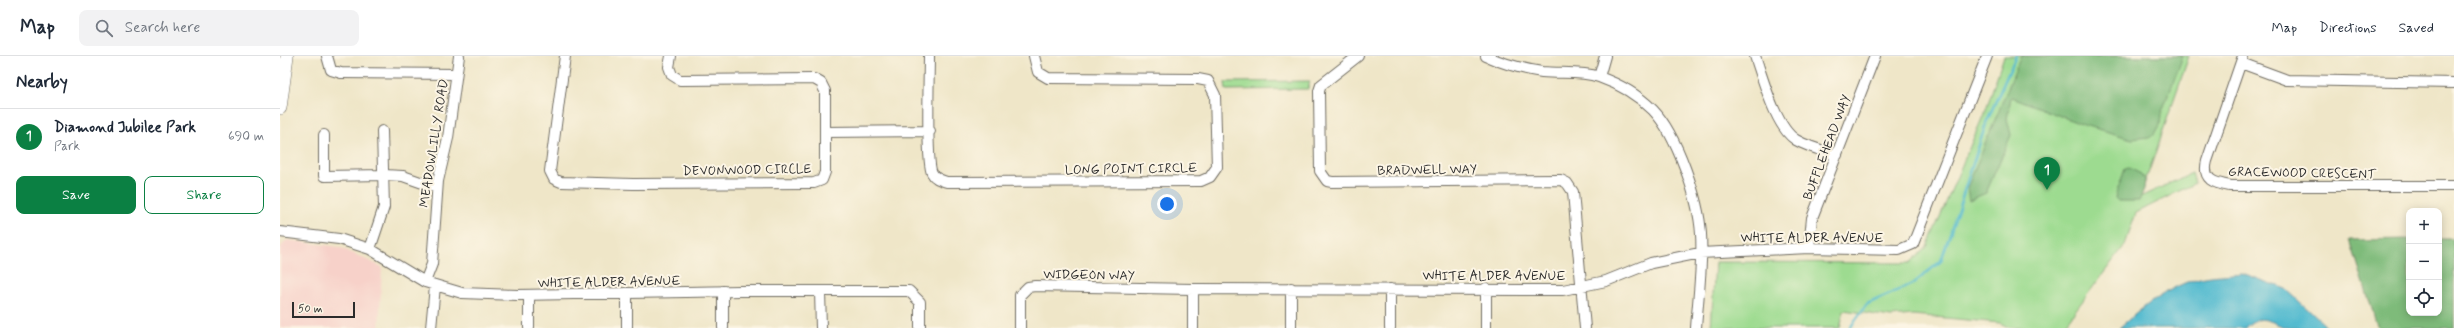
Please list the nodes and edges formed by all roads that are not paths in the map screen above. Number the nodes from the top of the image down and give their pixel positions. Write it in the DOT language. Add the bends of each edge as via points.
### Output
graph roads {
  1 [pos="287,56"];
  2 [pos="328,56"];
  3 [pos="459,56"];
  4 [pos="565,56"];
  5 [pos="671,56"];
  6 [pos="929,56"];
  7 [pos="1034,56"];
  8 [pos="1358,56"];
  9 [pos="1486,56"];
  10 [pos="1605,56"];
  11 [pos="1755,56"];
  12 [pos="1874,56"];
  13 [pos="1987,56"];
  14 [pos="2242,59"];
  15 [pos="456,74"];
  16 [pos="1599,77"];
  17 [pos="2454,83"];
  18 [pos="280,108"];
  19 [pos="382,131"];
  20 [pos="930,131"];
  21 [pos="825,132"];
  22 [pos="324,136"];
  23 [pos="1837,155"];
  24 [pos="384,175"];
  25 [pos="2454,186"];
  26 [pos="437,188"];
  27 [pos="280,232"];
  28 [pos="1809,248"];
  29 [pos="370,249"];
  30 [pos="1700,252"];
  31 [pos="425,282"];
  32 [pos="435,286"];
  33 [pos="1581,287"];
  34 [pos="1291,288"];
  35 [pos="1486,288"];
  36 [pos="1193,289"];
  37 [pos="1390,289"];
  38 [pos="723,291"];
  39 [pos="820,291"];
  40 [pos="627,293"];
  41 [pos="529,295"];
  42 [pos="431,328"];
  43 [pos="529,328"];
  44 [pos="627,328"];
  45 [pos="723,328"];
  46 [pos="821,328"];
  47 [pos="920,328"];
  48 [pos="1020,328"];
  49 [pos="1193,328"];
  50 [pos="1291,328"];
  51 [pos="1390,328"];
  52 [pos="1486,328"];
  53 [pos="1585,328"];
  54 [pos="1696,328"];
  1 -- 18 [label="main road"];
  2 -- 15 [label="street" via="331,70 341,73"];
  3 -- 15 [label="street, MEADOWLILLY ROAD"];
  4 -- 21 [label="street, DEVONWOOD CIRCLE" via="550,171 554,179 561,182 814,183 822,180 825,172"];
  5 -- 21 [label="street, DEVONWOOD CIRCLE" via="669,67 672,75 680,80 814,80 822,83 825,91"];
  6 -- 20 [label="street, LONG POINT CIRCLE"];
  7 -- 20 [label="street, LONG POINT CIRCLE" via="1038,72 1048,78 1208,81 1215,94 1217,167 1210,177 1201,181 947,182 938,179 932,172"];
  8 -- 33 [label="street, BRADWELL WAY" via="1326,79 1319,91 1320,171 1327,182 1561,180 1567,183 1573,192"];
  9 -- 16 [label="street" via="1527,69"];
  10 -- 16 [label="street"];
  11 -- 23 [label="street" via="1785,131 1797,140"];
  12 -- 23 [label="street, BUFFLEHEAD WAY"];
  13 -- 28 [label="street, WHITE ALDER AVENUE" via="1913,244 1899,250"];
  14 -- 17 [label="street" via="2287,80"];
  14 -- 25 [label="street, GRACEWOOD CRESCENT" via="2206,168 2208,179 2214,183 2230,186"];
  15 -- 26 [label="street, MEADOWLILLY ROAD" via="448,138"];
  16 -- 30 [label="street" via="1640,99 1654,111 1665,126 1688,177 1696,203 1701,234"];
  19 -- 24 [label="street"];
  20 -- 21 [label="street"];
  22 -- 24 [label="street" via="324,176"];
  23 -- 28 [label="street, BUFFLEHEAD WAY" via="1812,218"];
  24 -- 26 [label="street" via="403,176"];
  24 -- 29 [label="street" via="384,207"];
  26 -- 31 [label="street, MEADOWLILLY ROAD" via="432,264"];
  27 -- 29 [label="street, WHITE ALDER AVENUE" via="339,239"];
  28 -- 30 [label="street, WHITE ALDER AVENUE"];
  29 -- 31 [label="street, WHITE ALDER AVENUE"];
  30 -- 33 [label="street, WHITE ALDER AVENUE" via="1651,263 1606,281"];
  30 -- 54 [label="street"];
  31 -- 32 [label="street, WHITE ALDER AVENUE"];
  32 -- 41 [label="street, WHITE ALDER AVENUE" via="462,293"];
  32 -- 42 [label="street"];
  33 -- 35 [label="street, WHITE ALDER AVENUE" via="1563,290"];
  33 -- 53 [label="street"];
  34 -- 36 [label="street, WHITE ALDER AVENUE"];
  34 -- 37 [label="street, WHITE ALDER AVENUE"];
  34 -- 50 [label="street"];
  35 -- 37 [label="street, WHITE ALDER AVENUE"];
  35 -- 52 [label="street"];
  36 -- 48 [label="street, WIDGEON WAY" via="1028,288 1020,295"];
  36 -- 49 [label="street"];
  37 -- 51 [label="street"];
  38 -- 39 [label="street, WHITE ALDER AVENUE"];
  38 -- 40 [label="street, WHITE ALDER AVENUE"];
  38 -- 45 [label="street"];
  39 -- 46 [label="street"];
  39 -- 47 [label="street, WHITE ALDER AVENUE" via="909,291 920,302"];
  40 -- 41 [label="street, WHITE ALDER AVENUE"];
  40 -- 44 [label="street"];
  41 -- 43 [label="street"];
}
